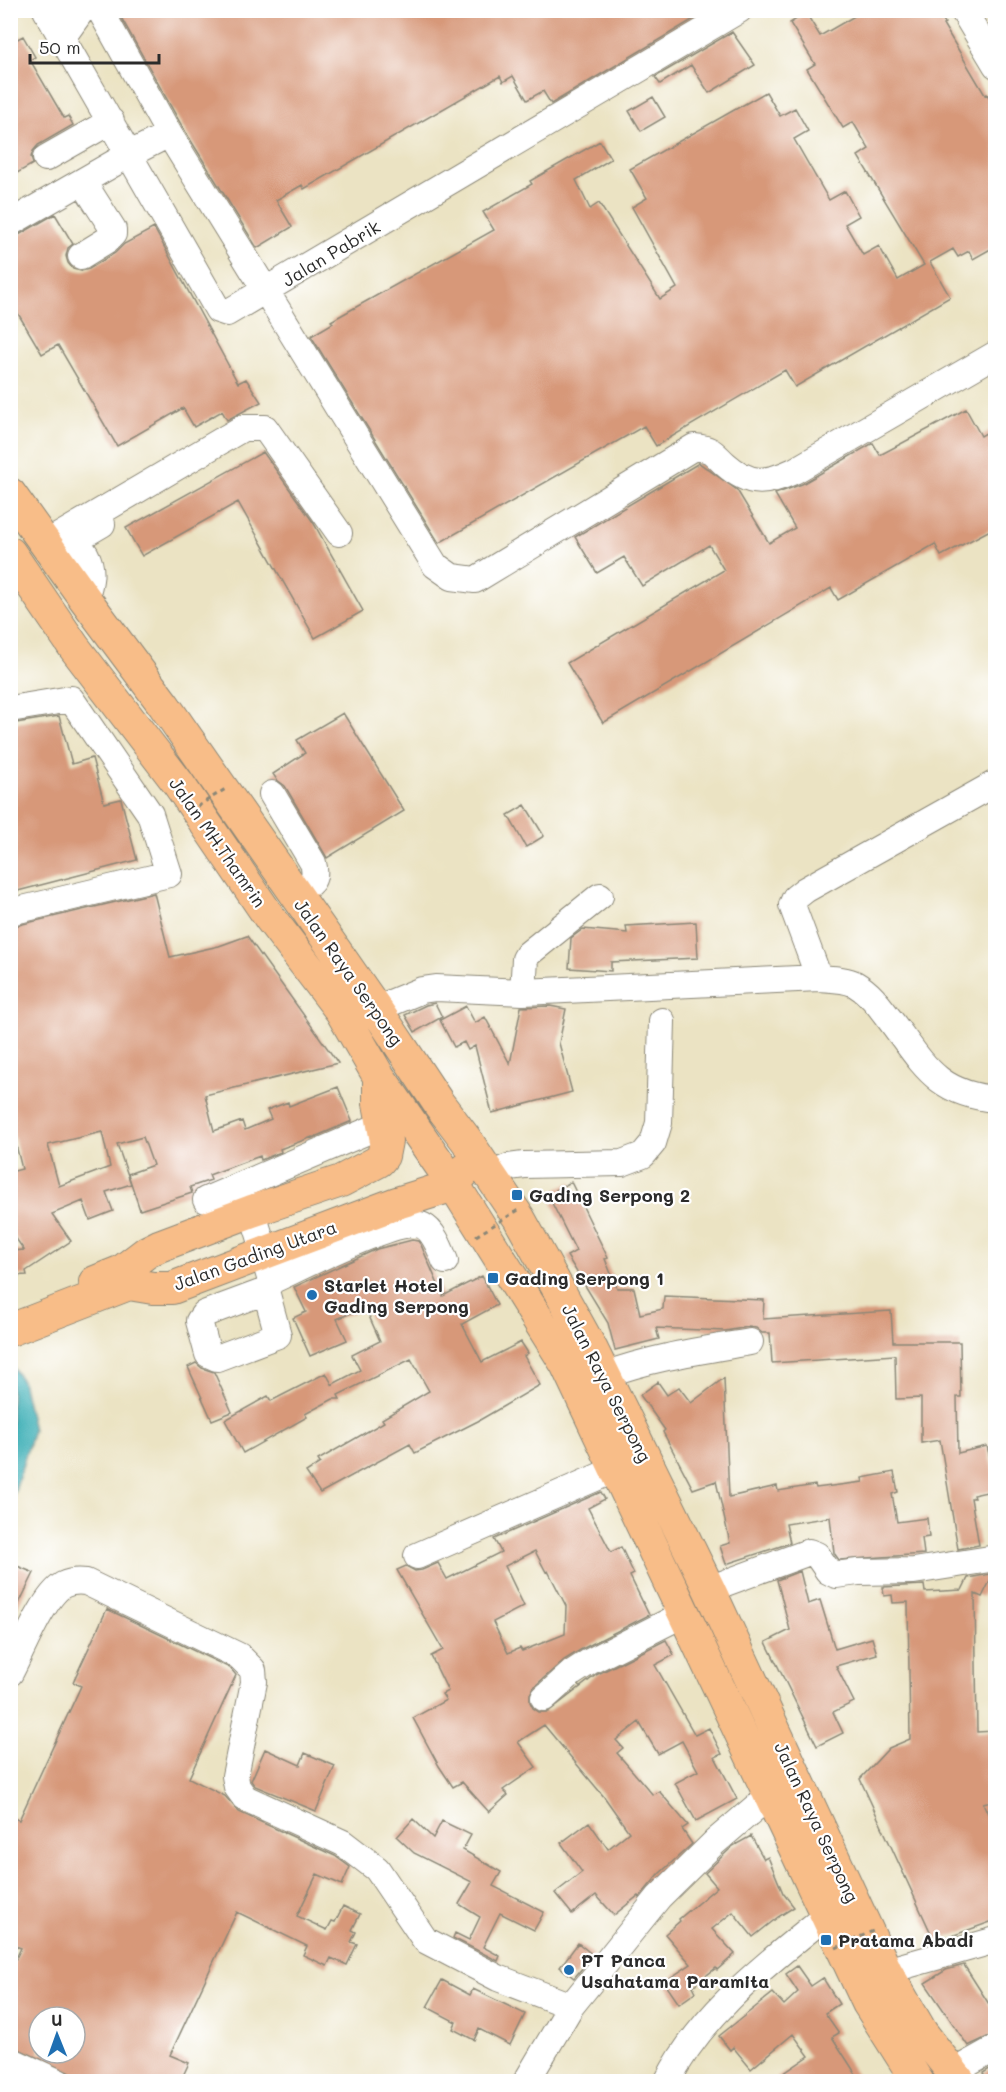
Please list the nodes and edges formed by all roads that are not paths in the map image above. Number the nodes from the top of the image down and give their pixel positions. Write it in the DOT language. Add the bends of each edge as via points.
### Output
graph roads {
  1 [pos="46,10"];
  2 [pos="81,10"];
  3 [pos="100,10"];
  4 [pos="739,10"];
  5 [pos="963,10"];
  6 [pos="63,38"];
  7 [pos="996,65"];
  8 [pos="111,121"];
  9 [pos="170,134"];
  10 [pos="130,154"];
  11 [pos="46,158"];
  12 [pos="83,182"];
  13 [pos="10,223"];
  14 [pos="81,256"];
  15 [pos="266,291"];
  16 [pos="996,354"];
  17 [pos="10,494"];
  18 [pos="118,508"];
  19 [pos="339,533"];
  20 [pos="47,543"];
  21 [pos="10,552"];
  22 [pos="85,599"];
  23 [pos="10,709"];
  24 [pos="996,783"];
  25 [pos="272,795"];
  26 [pos="295,894"];
  27 [pos="600,896"];
  28 [pos="10,912"];
  29 [pos="819,978"];
  30 [pos="523,992"];
  31 [pos="376,1009"];
  32 [pos="662,1021"];
  33 [pos="378,1075"];
  34 [pos="996,1099"];
  35 [pos="384,1124"];
  36 [pos="420,1135"];
  37 [pos="467,1141"];
  38 [pos="490,1175"];
  39 [pos="454,1185"];
  40 [pos="206,1200"];
  41 [pos="252,1211"];
  42 [pos="445,1262"];
  43 [pos="265,1270"];
  44 [pos="94,1289"];
  45 [pos="10,1315"];
  46 [pos="10,1330"];
  47 [pos="750,1342"];
  48 [pos="604,1375"];
  49 [pos="616,1469"];
  50 [pos="417,1556"];
  51 [pos="996,1558"];
  52 [pos="709,1589"];
  53 [pos="684,1614"];
  54 [pos="10,1673"];
  55 [pos="544,1698"];
  56 [pos="770,1795"];
  57 [pos="827,1915"];
  58 [pos="996,1940"];
  59 [pos="886,1971"];
  60 [pos="571,2006"];
  61 [pos="996,2048"];
  62 [pos="10,2060"];
  63 [pos="956,2077"];
  64 [pos="58,2082"];
  65 [pos="525,2082"];
  66 [pos="667,2082"];
  67 [pos="918,2082"];
  1 -- 6 [label="street, Jalan Pabrik"];
  2 -- 6 [label="street"];
  3 -- 9 [label="street"];
  4 -- 15 [label="street, Jalan Pabrik"];
  5 -- 7 [label="street"];
  6 -- 8 [label="street, Jalan Pabrik"];
  8 -- 10 [label="street, Jalan Pabrik"];
  8 -- 11 [label="street"];
  9 -- 10 [label="street"];
  9 -- 15 [label="street"];
  10 -- 12 [label="street"];
  10 -- 15 [label="street, Jalan Pabrik" via="218,310 226,313"];
  12 -- 13 [label="street"];
  12 -- 14 [label="street" via="113,234"];
  15 -- 16 [label="street" via="435,565 452,577 475,580 694,447 711,449 727,466 753,481 775,480"];
  17 -- 20 [label="main road, Jalan Raya Serpong"];
  18 -- 19 [label="street" via="243,428 265,428"];
  18 -- 20 [label="street"];
  18 -- 22 [label="street" via="78,538 91,572"];
  20 -- 22 [label="main road, Jalan Raya Serpong"];
  21 -- 33 [label="main road, Jalan MH.Thamrin" via="74,647 178,783 270,918 341,1011"];
  22 -- 26 [label="main road, Jalan Raya Serpong"];
  23 -- 28 [label="street" via="71,699 150,814 169,874"];
  24 -- 29 [label="street" via="795,898 792,905"];
  25 -- 26 [label="street" via="313,863 313,881"];
  26 -- 31 [label="main road, Jalan Raya Serpong"];
  27 -- 30 [label="street" via="528,954"];
  29 -- 30 [label="street"];
  29 -- 34 [label="street" via="854,983 872,996 933,1076 953,1090 976,1098"];
  30 -- 31 [label="street" via="436,988"];
  31 -- 37 [label="main road, Jalan Raya Serpong"];
  32 -- 38 [label="street" via="659,1123 653,1143 643,1155 622,1163 524,1165"];
  33 -- 35 [label="main road, Jalan Gading Utara"];
  33 -- 36 [label="main road, Jalan MH.Thamrin"];
  35 -- 40 [label="street"];
  35 -- 41 [label="main road, Jalan Gading Utara" via="383,1156 375,1164 341,1181"];
  36 -- 39 [label="main road, Jalan Raya Serpong"];
  37 -- 38 [label="main road, Jalan Raya Serpong"];
  37 -- 39 [label="main road" via="468,1162"];
  38 -- 48 [label="main road, Jalan Raya Serpong" via="523,1225"];
  39 -- 43 [label="main road, Jalan Gading Utara" via="397,1203"];
  39 -- 49 [label="main road, Jalan Raya Serpong" via="566,1364"];
  41 -- 43 [label="street"];
  41 -- 44 [label="main road, Jalan Gading Utara" via="159,1246"];
  42 -- 43 [label="street" via="429,1230 413,1224"];
  43 -- 44 [label="main road, Jalan Gading Utara" via="172,1288 129,1284"];
  44 -- 45 [label="main road, Jalan Gading Utara"];
  44 -- 46 [label="main road, Jalan Gading Utara"];
  47 -- 48 [label="street" via="660,1357"];
  48 -- 52 [label="main road, Jalan Raya Serpong"];
  49 -- 50 [label="street"];
  49 -- 53 [label="main road, Jalan Raya Serpong"];
  51 -- 52 [label="street" via="914,1571 836,1575 809,1552"];
  52 -- 59 [label="main road, Jalan Raya Serpong"];
  53 -- 55 [label="street" via="589,1662"];
  53 -- 56 [label="main road, Jalan Raya Serpong"];
  54 -- 60 [label="street" via="48,1601 72,1581 86,1582 239,1656 253,1670 254,1682 235,1776 239,1792 342,1843 376,1869 425,1940 498,1978"];
  56 -- 57 [label="main road, Jalan Raya Serpong"];
  56 -- 60 [label="street" via="659,1897"];
  57 -- 66 [label="street" via="754,1974 694,2038"];
  57 -- 67 [label="main road, Jalan Raya Serpong" via="868,2002"];
  58 -- 59 [label="street"];
  59 -- 63 [label="main road, Jalan Raya Serpong" via="922,2033"];
  60 -- 65 [label="street"];
  61 -- 63 [label="street"];
  62 -- 64 [label="street"];
}
